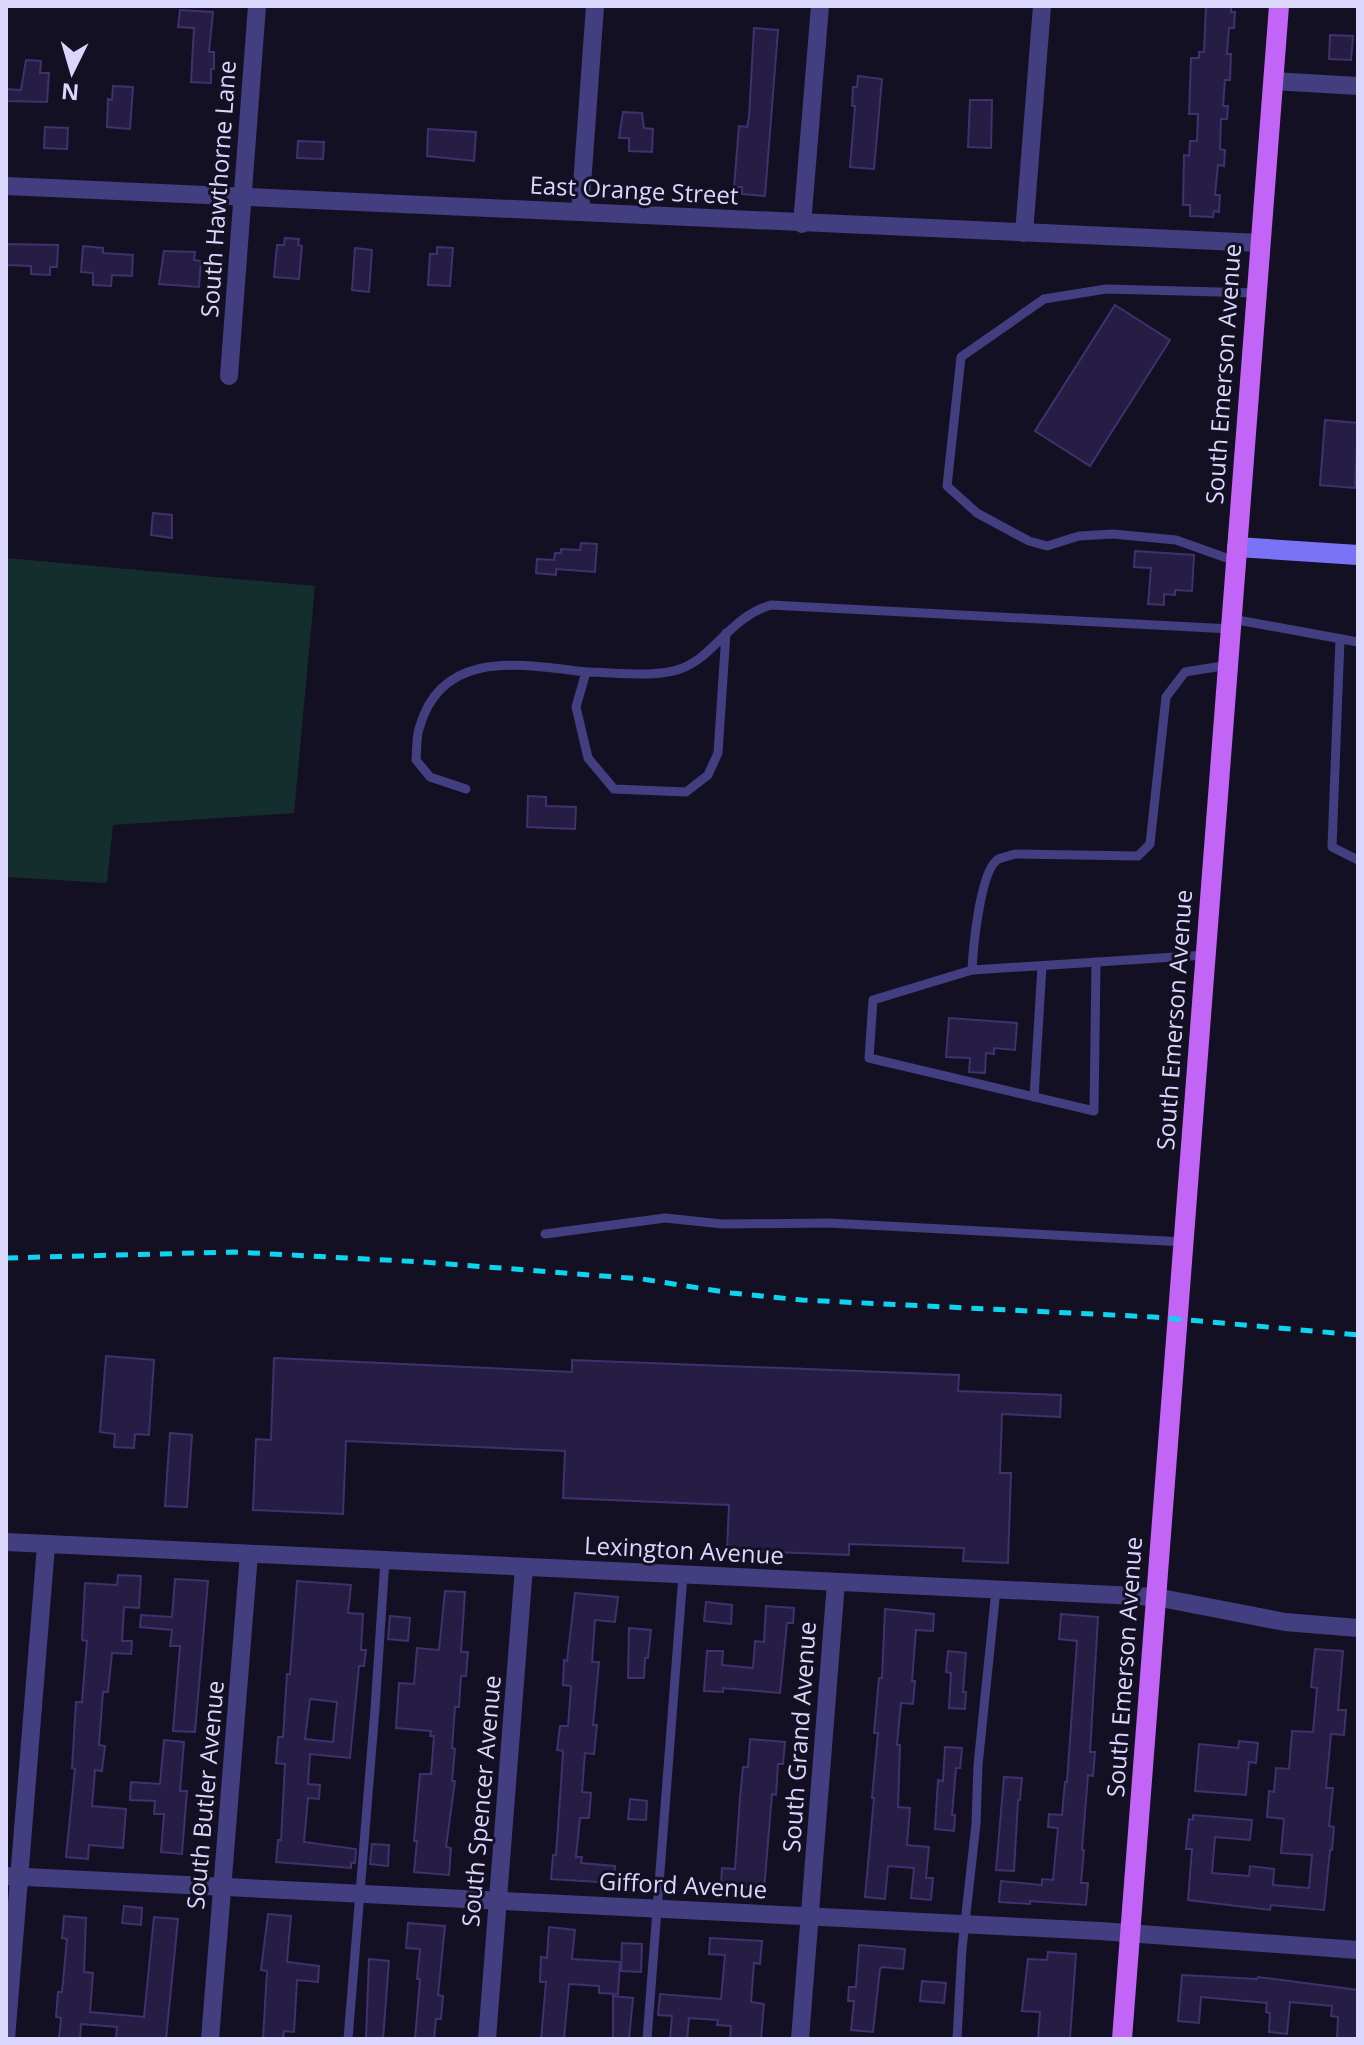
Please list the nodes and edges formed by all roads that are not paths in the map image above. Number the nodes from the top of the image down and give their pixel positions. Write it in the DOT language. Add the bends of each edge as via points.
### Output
graph roads {
  1 [pos="257,6"];
  2 [pos="595,6"];
  3 [pos="820,6"];
  4 [pos="1042,6"];
  5 [pos="1279,6"];
  6 [pos="1273,81"];
  7 [pos="1358,86"];
  8 [pos="6,186"];
  9 [pos="242,197"];
  10 [pos="580,212"];
  11 [pos="802,224"];
  12 [pos="1024,233"];
  13 [pos="1261,243"];
  14 [pos="1257,293"];
  15 [pos="229,376"];
  16 [pos="1237,554"];
  17 [pos="1358,555"];
  18 [pos="1231,624"];
  19 [pos="726,633"];
  20 [pos="1340,639"];
  21 [pos="1358,642"];
  22 [pos="1228,665"];
  23 [pos="586,672"];
  24 [pos="466,789"];
  25 [pos="1358,860"];
  26 [pos="1206,955"];
  27 [pos="1096,962"];
  28 [pos="1042,966"];
  29 [pos="972,970"];
  30 [pos="1034,1097"];
  31 [pos="545,1234"];
  32 [pos="1184,1242"];
  33 [pos="6,1542"];
  34 [pos="46,1546"];
  35 [pos="249,1554"];
  36 [pos="385,1560"];
  37 [pos="524,1567"];
  38 [pos="683,1575"];
  39 [pos="836,1582"];
  40 [pos="996,1590"];
  41 [pos="1156,1597"];
  42 [pos="1358,1628"];
  43 [pos="13,1877"];
  44 [pos="223,1888"];
  45 [pos="359,1894"];
  46 [pos="498,1901"];
  47 [pos="657,1909"];
  48 [pos="810,1916"];
  49 [pos="967,1924"];
  50 [pos="1130,1933"];
  51 [pos="1358,1950"];
  52 [pos="6,2039"];
  53 [pos="210,2039"];
  54 [pos="348,2039"];
  55 [pos="487,2039"];
  56 [pos="647,2039"];
  57 [pos="800,2039"];
  58 [pos="957,2039"];
  59 [pos="1122,2039"];
  1 -- 9 [label="street, South Hawthorne Lane"];
  2 -- 10 [label="street"];
  3 -- 11 [label="street"];
  4 -- 12 [label="street"];
  5 -- 6 [label="main road, South Emerson Avenue"];
  6 -- 7 [label="street"];
  6 -- 13 [label="main road, South Emerson Avenue"];
  8 -- 9 [label="street, East Orange Street"];
  9 -- 10 [label="street, East Orange Street"];
  9 -- 15 [label="street, South Hawthorne Lane"];
  10 -- 11 [label="street, East Orange Street"];
  11 -- 12 [label="street, East Orange Street"];
  12 -- 13 [label="street, East Orange Street"];
  13 -- 14 [label="main road, South Emerson Avenue"];
  14 -- 16 [label="main road, South Emerson Avenue"];
  14 -- 16 [label="lane" via="1106,289 1044,299 961,357 947,486 977,513 1047,546 1079,536 1113,534 1176,540"];
  16 -- 17 [label="main road"];
  16 -- 18 [label="main road, South Emerson Avenue"];
  18 -- 19 [label="lane" via="771,605 753,611"];
  18 -- 20 [label="lane"];
  18 -- 22 [label="main road, South Emerson Avenue"];
  19 -- 23 [label="lane" via="679,670"];
  19 -- 23 [label="lane" via="718,753 708,775 686,792 614,789 588,758 576,707"];
  20 -- 21 [label="lane"];
  20 -- 25 [label="lane" via="1332,847"];
  22 -- 26 [label="main road, South Emerson Avenue"];
  22 -- 29 [label="lane" via="1185,672 1166,697 1150,844 1138,856 1015,854 997,860 988,873 975,928"];
  23 -- 24 [label="lane" via="509,663 453,677 433,698 418,729 416,760 430,777"];
  26 -- 27 [label="lane"];
  26 -- 32 [label="main road, South Emerson Avenue"];
  27 -- 28 [label="lane"];
  27 -- 30 [label="lane" via="1094,1111"];
  28 -- 29 [label="lane"];
  28 -- 30 [label="lane"];
  29 -- 30 [label="lane" via="873,1000 869,1058"];
  31 -- 32 [label="lane" via="665,1218"];
  32 -- 41 [label="main road, South Emerson Avenue"];
  33 -- 34 [label="street, Lexington Avenue"];
  34 -- 35 [label="street, Lexington Avenue"];
  34 -- 43 [label="street"];
  35 -- 36 [label="street, Lexington Avenue"];
  35 -- 44 [label="street, South Butler Avenue"];
  36 -- 37 [label="street, Lexington Avenue"];
  36 -- 45 [label="lane"];
  37 -- 38 [label="street, Lexington Avenue"];
  37 -- 46 [label="street, South Spencer Avenue"];
  38 -- 39 [label="street, Lexington Avenue"];
  38 -- 47 [label="lane"];
  39 -- 40 [label="street, Lexington Avenue"];
  39 -- 48 [label="street, South Grand Avenue"];
  40 -- 41 [label="street, Lexington Avenue"];
  40 -- 49 [label="lane"];
  41 -- 42 [label="street, Lexington Avenue" via="1285,1622"];
  41 -- 50 [label="main road, South Emerson Avenue"];
  43 -- 44 [label="street, Gifford Avenue"];
  43 -- 52 [label="street"];
  44 -- 45 [label="street, Gifford Avenue"];
  44 -- 53 [label="street, South Butler Avenue"];
  45 -- 46 [label="street, Gifford Avenue"];
  45 -- 54 [label="lane"];
  46 -- 47 [label="street, Gifford Avenue"];
  46 -- 55 [label="street, South Spencer Avenue"];
  47 -- 48 [label="street, Gifford Avenue"];
  47 -- 56 [label="lane"];
  48 -- 49 [label="street, Gifford Avenue"];
  48 -- 57 [label="street, South Grand Avenue"];
  49 -- 50 [label="street, Gifford Avenue"];
  49 -- 58 [label="lane"];
  50 -- 51 [label="street, Gifford Avenue"];
  50 -- 59 [label="main road, South Emerson Avenue"];
}
